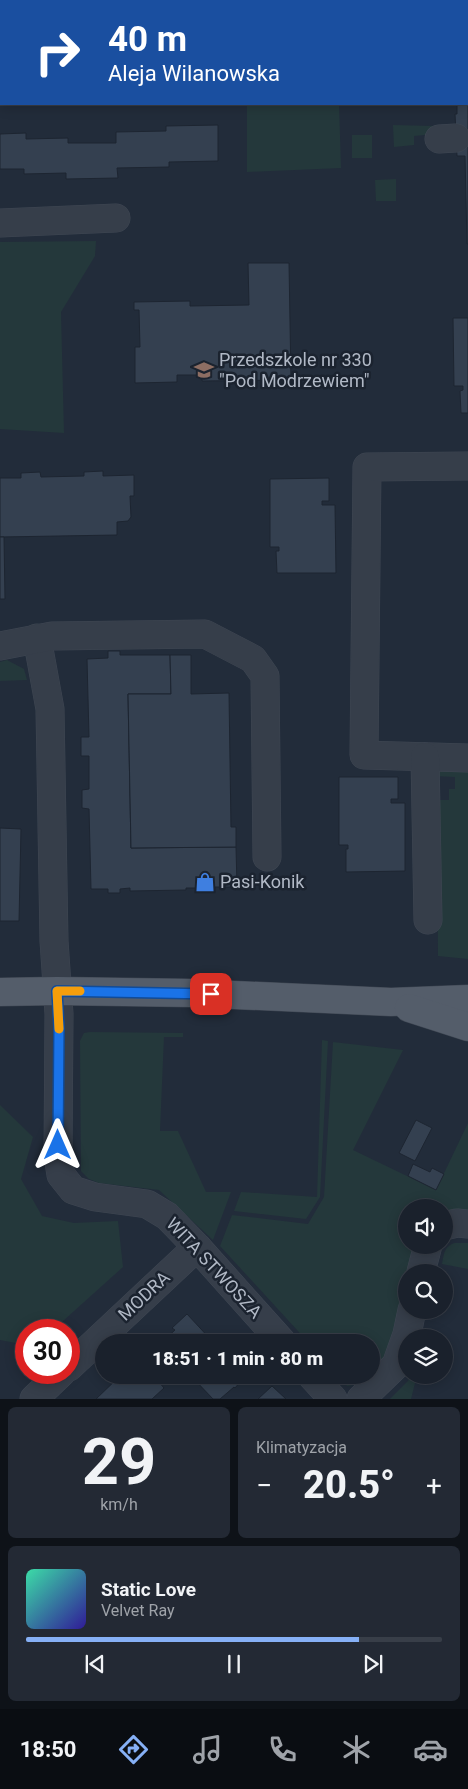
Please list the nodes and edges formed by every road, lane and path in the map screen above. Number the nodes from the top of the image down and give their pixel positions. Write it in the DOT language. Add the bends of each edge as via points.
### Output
graph roads {
  1 [pos="116,218"];
  2 [pos="0,223"];
  3 [pos="468,466"];
  4 [pos="36,638"];
  5 [pos="0,646"];
  6 [pos="425,757"];
  7 [pos="468,758"];
  8 [pos="267,856"];
  9 [pos="428,920"];
  10 [pos="57,991"];
  11 [pos="0,992"];
  12 [pos="468,999"];
  13 [pos="391,1002"];
  14 [pos="468,1027"];
  15 [pos="468,1224"];
  16 [pos="453,1225"];
  17 [pos="197,1247"];
  18 [pos="410,1319"];
  19 [pos="275,1334"];
  20 [pos="80,1357"];
  21 [pos="50,1384"];
  22 [pos="319,1384"];
  23 [pos="34,1399"];
  24 [pos="333,1399"];
  25 [pos="361,1399"];
  1 -- 2 [label="street"];
  3 -- 6 [label="street" via="367,467 364,755"];
  4 -- 5 [label="street"];
  4 -- 8 [label="street" via="206,634 253,659 265,676"];
  4 -- 10 [label="street, WITA STWOSZA" via="50,709"];
  6 -- 7 [label="street"];
  6 -- 9 [label="street"];
  10 -- 11 [label="main road"];
  10 -- 13 [label="main road"];
  10 -- 17 [label="street, WITA STWOSZA" via="58,1156 62,1175 73,1190 95,1197 146,1204 167,1216"];
  12 -- 13 [label="main road"];
  13 -- 14 [label="main road"];
  15 -- 16 [label="street"];
  17 -- 19 [label="street, WITA STWOSZA"];
  17 -- 20 [label="street, MODRA"];
  18 -- 25 [label="street" via="396,1365"];
  21 -- 23 [label="street"];
  22 -- 24 [label="street"];
}
